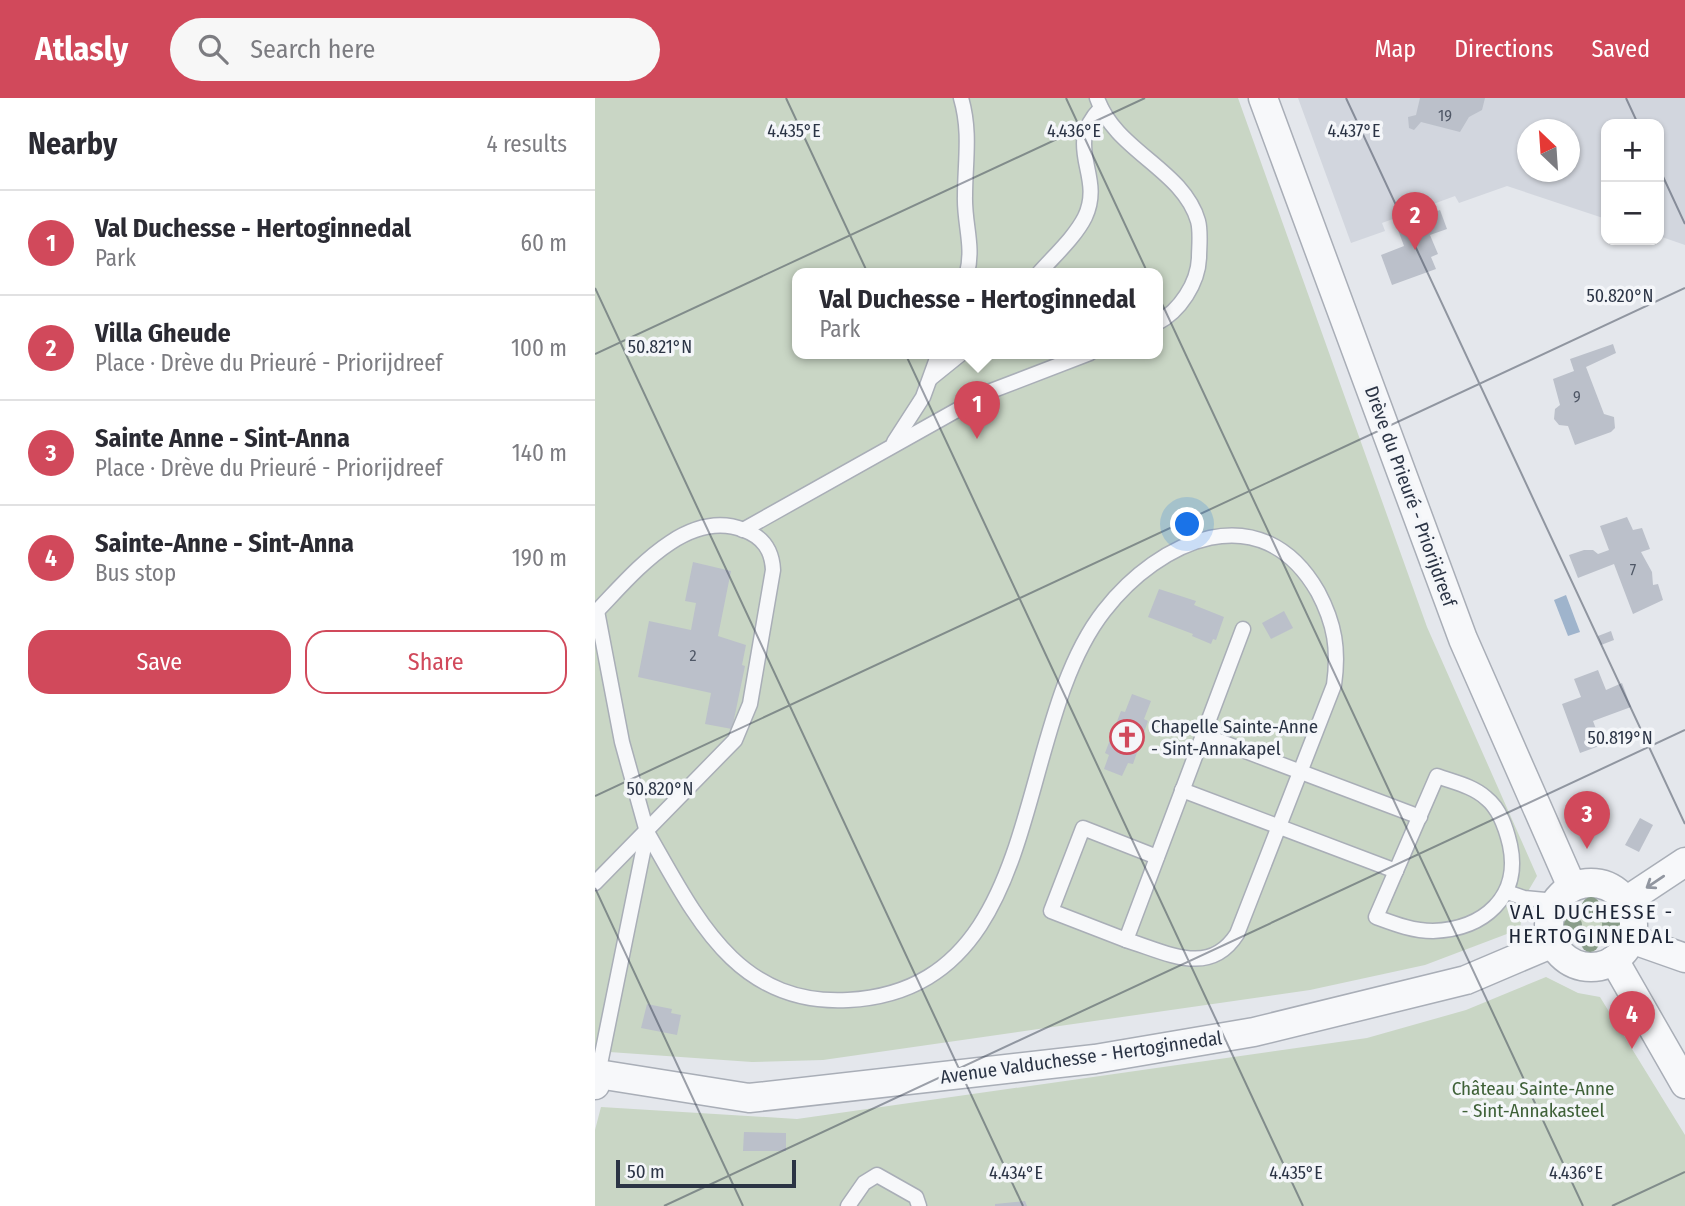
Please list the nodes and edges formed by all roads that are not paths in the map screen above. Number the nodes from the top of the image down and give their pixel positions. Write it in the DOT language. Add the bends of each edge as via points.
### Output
graph roads {
  1 [pos="961,98"];
  2 [pos="1263,98"];
  3 [pos="1099,103"];
  4 [pos="968,268"];
  5 [pos="1043,268"];
  6 [pos="1163,318"];
  7 [pos="937,359"];
  8 [pos="955,359"];
  9 [pos="1075,359"];
  10 [pos="930,379"];
  11 [pos="893,444"];
  12 [pos="744,530"];
  13 [pos="596,610"];
  14 [pos="1243,629"];
  15 [pos="1203,735"];
  16 [pos="1300,772"];
  17 [pos="1182,790"];
  18 [pos="1420,817"];
  19 [pos="1279,827"];
  20 [pos="647,832"];
  21 [pos="1157,857"];
  22 [pos="1685,862"];
  23 [pos="1396,871"];
  24 [pos="595,883"];
  25 [pos="1507,892"];
  26 [pos="1564,894"];
  27 [pos="1626,901"];
  28 [pos="1126,940"];
  29 [pos="1553,943"];
  30 [pos="1622,950"];
  31 [pos="1685,958"];
  32 [pos="601,1039"];
  33 [pos="596,1080"];
  34 [pos="1685,1084"];
  35 [pos="848,1206"];
  36 [pos="919,1206"];
  1 -- 4 [label="lane" via="968,120 964,198"];
  2 -- 26 [label="street, Drève du Prieuré - Priorijdreef" via="1463,639"];
  3 -- 5 [label="lane" via="1082,137 1089,169 1085,217"];
  3 -- 6 [label="lane" via="1140,156 1185,196 1198,222 1198,273 1182,301"];
  7 -- 10 [label="lane"];
  8 -- 10 [label="lane"];
  9 -- 11 [label="lane" via="992,391"];
  10 -- 11 [label="lane"];
  11 -- 12 [label="lane"];
  12 -- 13 [label="lane" via="717,525 688,533 646,560"];
  12 -- 20 [label="lane" via="766,544 773,570 750,704 735,740"];
  13 -- 20 [label="lane" via="622,742"];
  14 -- 15 [label="lane"];
  15 -- 16 [label="lane"];
  15 -- 17 [label="lane"];
  16 -- 18 [label="lane"];
  16 -- 19 [label="lane"];
  16 -- 20 [label="lane" via="1334,685 1338,654 1334,629 1297,562 1255,539 1215,535 1183,544 1152,562 1123,587 1097,620 1057,702 1018,845 994,905 970,941 945,965 911,985 875,999 827,1001 795,997 763,984 733,962 698,916"];
  17 -- 19 [label="lane"];
  17 -- 21 [label="lane"];
  18 -- 23 [label="lane"];
  18 -- 25 [label="lane" via="1437,776 1486,797 1495,807 1513,859"];
  19 -- 23 [label="lane"];
  19 -- 28 [label="lane" via="1237,934 1218,956 1193,960"];
  20 -- 24 [label="lane"];
  20 -- 32 [label="lane"];
  21 -- 28 [label="lane"];
  21 -- 28 [label="lane" via="1083,828 1051,911"];
  22 -- 27 [label="street, one-way"];
  23 -- 25 [label="lane" via="1376,917 1399,926 1433,930 1460,925 1483,915"];
  25 -- 26 [label="lane" via="1524,898"];
  26 -- 27 [label="street" via="1593,883 1605,885"];
  26 -- 29 [label="street" via="1550,915"];
  27 -- 30 [label="street" via="1633,926"];
  29 -- 30 [label="street" via="1562,955 1581,965 1602,965"];
  29 -- 33 [label="street, Avenue Valduchesse - Hertoginnedal" via="1466,980 1254,1032 1095,1059 749,1098"];
  30 -- 31 [label="street"];
  30 -- 34 [label="street"];
  32 -- 33 [label="lane"];
  35 -- 36 [label="lane" via="864,1183 877,1175 916,1198"];
}
